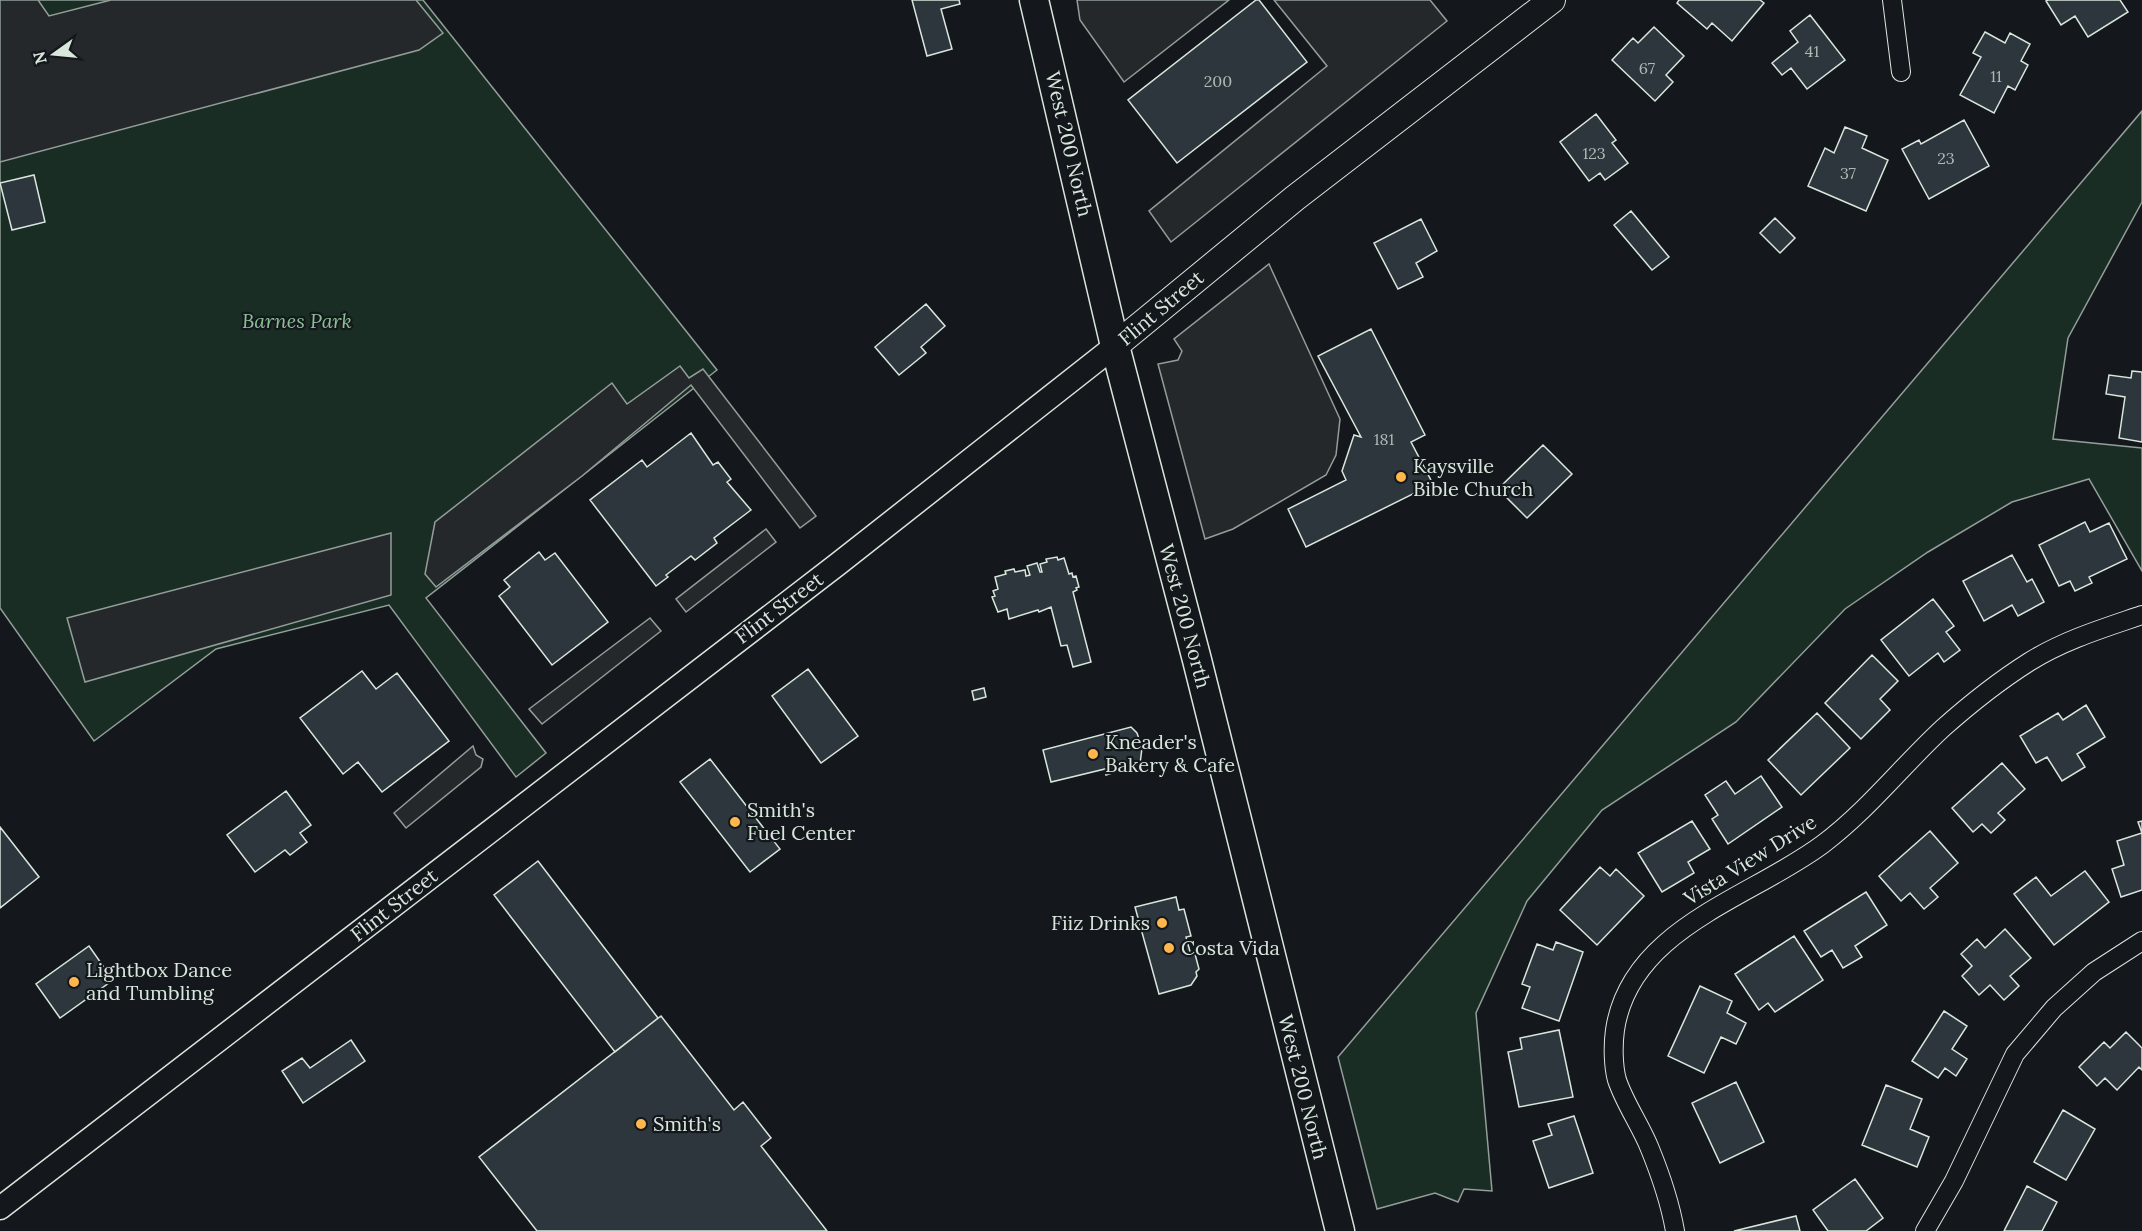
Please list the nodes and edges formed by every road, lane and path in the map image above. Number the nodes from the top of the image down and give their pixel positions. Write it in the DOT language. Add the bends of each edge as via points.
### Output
graph roads {
  1 [pos="1034,0"];
  2 [pos="1552,0"];
  3 [pos="1893,0"];
  4 [pos="1901,72"];
  5 [pos="1115,346"];
  6 [pos="2142,615"];
  7 [pos="2142,941"];
  8 [pos="0,1208"];
  9 [pos="1340,1231"];
  10 [pos="1675,1231"];
  11 [pos="1925,1231"];
  1 -- 5 [label="main road, West 200 North"];
  2 -- 5 [label="main road, Flint Street" via="1295,198"];
  3 -- 4 [label="street"];
  5 -- 8 [label="street, Flint Street" via="838,564"];
  5 -- 9 [label="main road, West 200 North"];
  6 -- 10 [label="street, Vista View Drive" via="2030,661 1943,728 1822,845 1694,922 1654,952 1626,991 1614,1031 1615,1066 1616,1078 1650,1148 1671,1204"];
  7 -- 11 [label="street" via="2094,972 2054,1008 2015,1054 1954,1181"];
}
